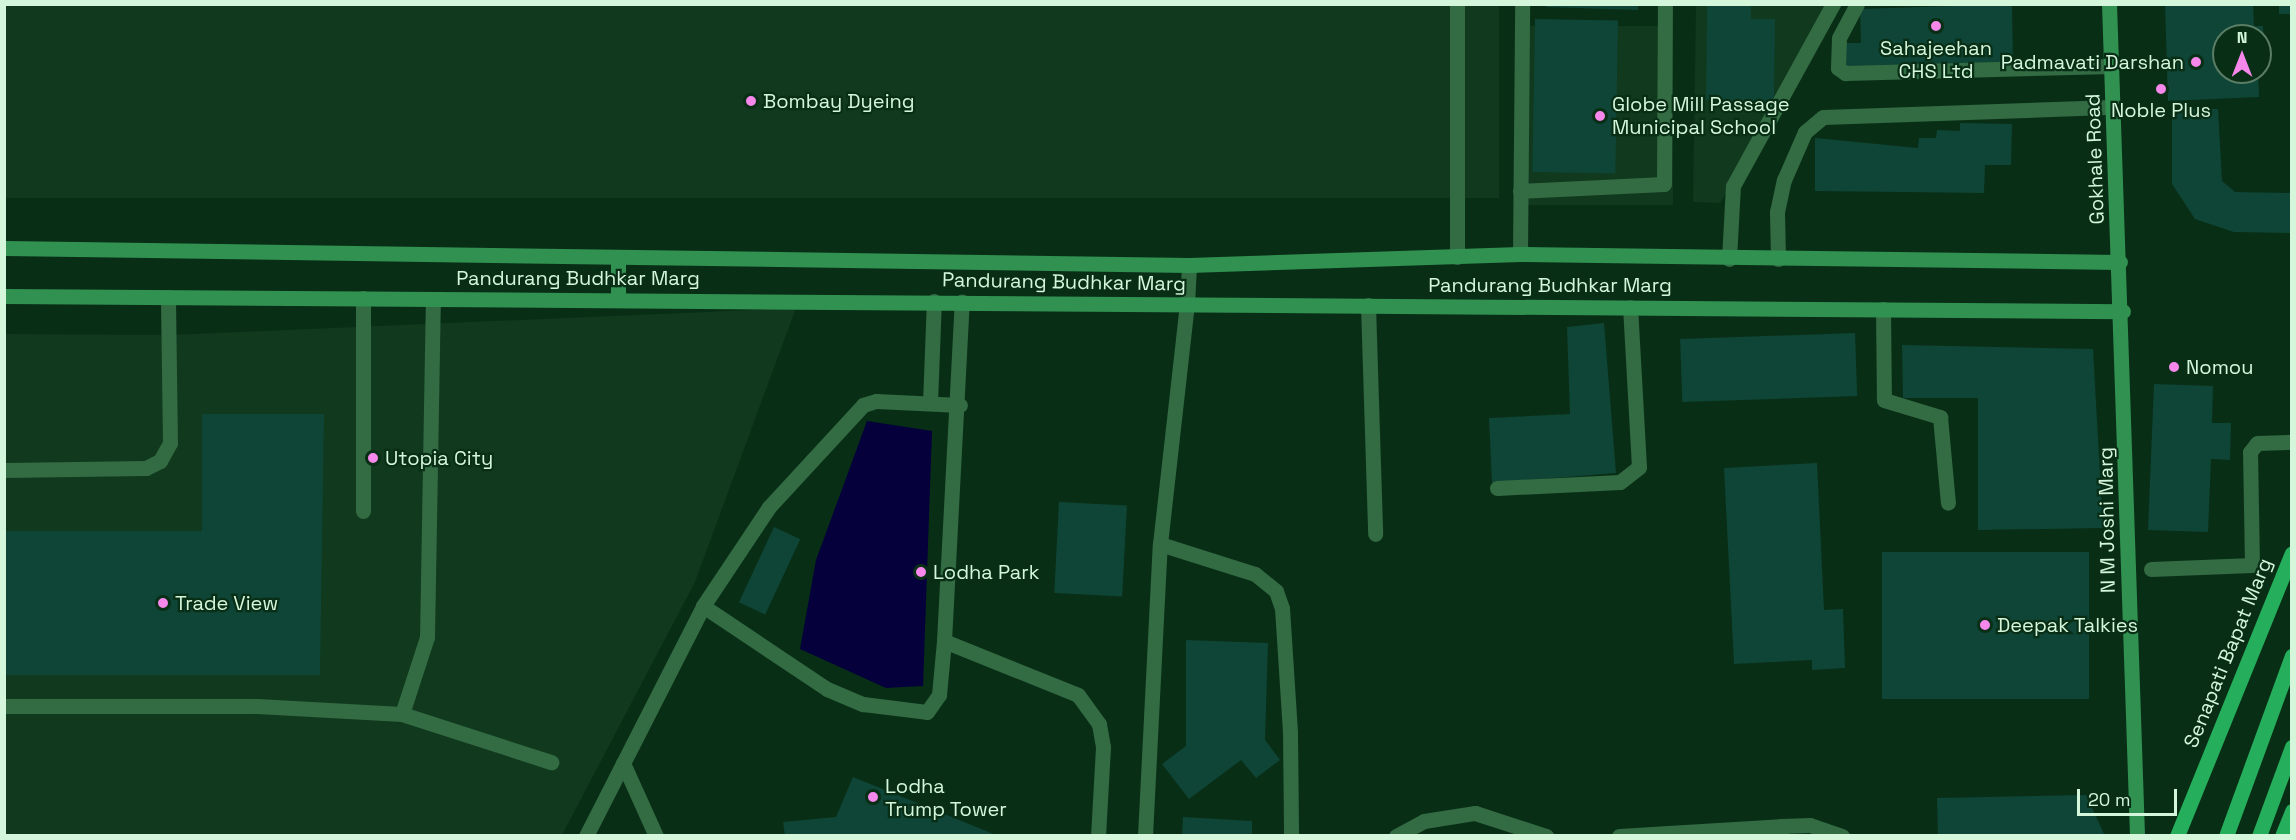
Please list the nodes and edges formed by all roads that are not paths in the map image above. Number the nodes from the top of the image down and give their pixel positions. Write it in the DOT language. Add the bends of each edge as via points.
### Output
graph roads {
  1 [pos="1457,4"];
  2 [pos="1522,4"];
  3 [pos="1665,4"];
  4 [pos="1833,4"];
  5 [pos="1857,4"];
  6 [pos="2109,4"];
  7 [pos="2112,66"];
  8 [pos="2114,107"];
  9 [pos="1520,190"];
  10 [pos="4,248"];
  11 [pos="1520,254"];
  12 [pos="618,256"];
  13 [pos="1457,257"];
  14 [pos="1729,259"];
  15 [pos="1778,259"];
  16 [pos="2120,261"];
  17 [pos="1189,265"];
  18 [pos="4,296"];
  19 [pos="168,297"];
  20 [pos="363,298"];
  21 [pos="433,299"];
  22 [pos="618,300"];
  23 [pos="934,302"];
  24 [pos="962,302"];
  25 [pos="1187,305"];
  26 [pos="1368,305"];
  27 [pos="1630,307"];
  28 [pos="1883,309"];
  29 [pos="2123,311"];
  30 [pos="930,403"];
  31 [pos="960,405"];
  32 [pos="2292,442"];
  33 [pos="4,470"];
  34 [pos="1497,488"];
  35 [pos="1948,503"];
  36 [pos="363,511"];
  37 [pos="1375,534"];
  38 [pos="1160,544"];
  39 [pos="2292,553"];
  40 [pos="2151,569"];
  41 [pos="703,606"];
  42 [pos="944,641"];
  43 [pos="2292,656"];
  44 [pos="4,706"];
  45 [pos="402,714"];
  46 [pos="2292,747"];
  47 [pos="551,762"];
  48 [pos="623,763"];
  49 [pos="2292,811"];
  50 [pos="1517,831"];
  51 [pos="1781,831"];
  52 [pos="586,836"];
  53 [pos="656,836"];
  54 [pos="1098,836"];
  55 [pos="1145,836"];
  56 [pos="1291,836"];
  57 [pos="1396,836"];
  58 [pos="1546,836"];
  59 [pos="1619,836"];
  60 [pos="1842,836"];
  61 [pos="2137,836"];
  62 [pos="2177,836"];
  63 [pos="2226,836"];
  64 [pos="2259,836"];
  65 [pos="2282,836"];
  1 -- 13 [label="street"];
  2 -- 9 [label="street"];
  3 -- 9 [label="street" via="1665,184"];
  4 -- 14 [label="street" via="1733,186"];
  5 -- 7 [label="street" via="1839,38 1841,72"];
  6 -- 7 [label="main road, Gokhale Road"];
  7 -- 8 [label="main road, Gokhale Road"];
  8 -- 15 [label="street" via="1823,117 1805,132 1784,180 1777,212"];
  8 -- 16 [label="main road, Gokhale Road"];
  9 -- 11 [label="street"];
  10 -- 12 [label="main road, Pandurang Budhkar Marg"];
  11 -- 13 [label="main road, Pandurang Budhkar Marg"];
  11 -- 14 [label="main road, Pandurang Budhkar Marg"];
  12 -- 17 [label="main road, Pandurang Budhkar Marg"];
  12 -- 22 [label="main road"];
  13 -- 17 [label="main road, Pandurang Budhkar Marg"];
  14 -- 15 [label="main road, Pandurang Budhkar Marg"];
  15 -- 16 [label="main road, Pandurang Budhkar Marg"];
  16 -- 29 [label="main road, Gokhale Road"];
  17 -- 25 [label="street"];
  18 -- 19 [label="main road, Pandurang Budhkar Marg"];
  19 -- 20 [label="main road, Pandurang Budhkar Marg"];
  19 -- 33 [label="street" via="170,443 160,461 146,468"];
  20 -- 21 [label="main road, Pandurang Budhkar Marg"];
  20 -- 36 [label="street"];
  21 -- 22 [label="main road, Pandurang Budhkar Marg"];
  21 -- 45 [label="street" via="427,637"];
  22 -- 23 [label="main road, Pandurang Budhkar Marg"];
  23 -- 24 [label="main road, Pandurang Budhkar Marg"];
  23 -- 30 [label="street"];
  24 -- 25 [label="main road, Pandurang Budhkar Marg"];
  24 -- 31 [label="street"];
  25 -- 26 [label="main road, Pandurang Budhkar Marg"];
  25 -- 38 [label="street"];
  26 -- 27 [label="main road, Pandurang Budhkar Marg"];
  26 -- 37 [label="street"];
  27 -- 28 [label="main road, Pandurang Budhkar Marg"];
  27 -- 34 [label="street" via="1639,467 1620,482"];
  28 -- 29 [label="main road, Pandurang Budhkar Marg"];
  28 -- 35 [label="street" via="1884,400 1940,417"];
  29 -- 61 [label="main road, N M Joshi Marg"];
  30 -- 31 [label="street"];
  30 -- 41 [label="street" via="862,405 769,507"];
  31 -- 42 [label="street"];
  32 -- 40 [label="street" via="2257,443 2250,452 2252,565"];
  38 -- 55 [label="street"];
  38 -- 56 [label="street" via="1255,574 1276,591 1282,608"];
  39 -- 62 [label="main road, Senapati Bapat Marg"];
  41 -- 42 [label="street" via="827,689 904,713 927,712 939,695"];
  41 -- 48 [label="street"];
  42 -- 54 [label="street" via="1078,695 1099,724 1103,747"];
  43 -- 63 [label="main road"];
  44 -- 45 [label="street" via="257,706"];
  45 -- 47 [label="street"];
  46 -- 64 [label="main road"];
  48 -- 52 [label="street"];
  48 -- 53 [label="street"];
  49 -- 65 [label="main road"];
  50 -- 57 [label="street" via="1475,813 1424,821"];
  50 -- 58 [label="street"];
  51 -- 59 [label="street"];
  51 -- 60 [label="street" via="1810,825"];
}
